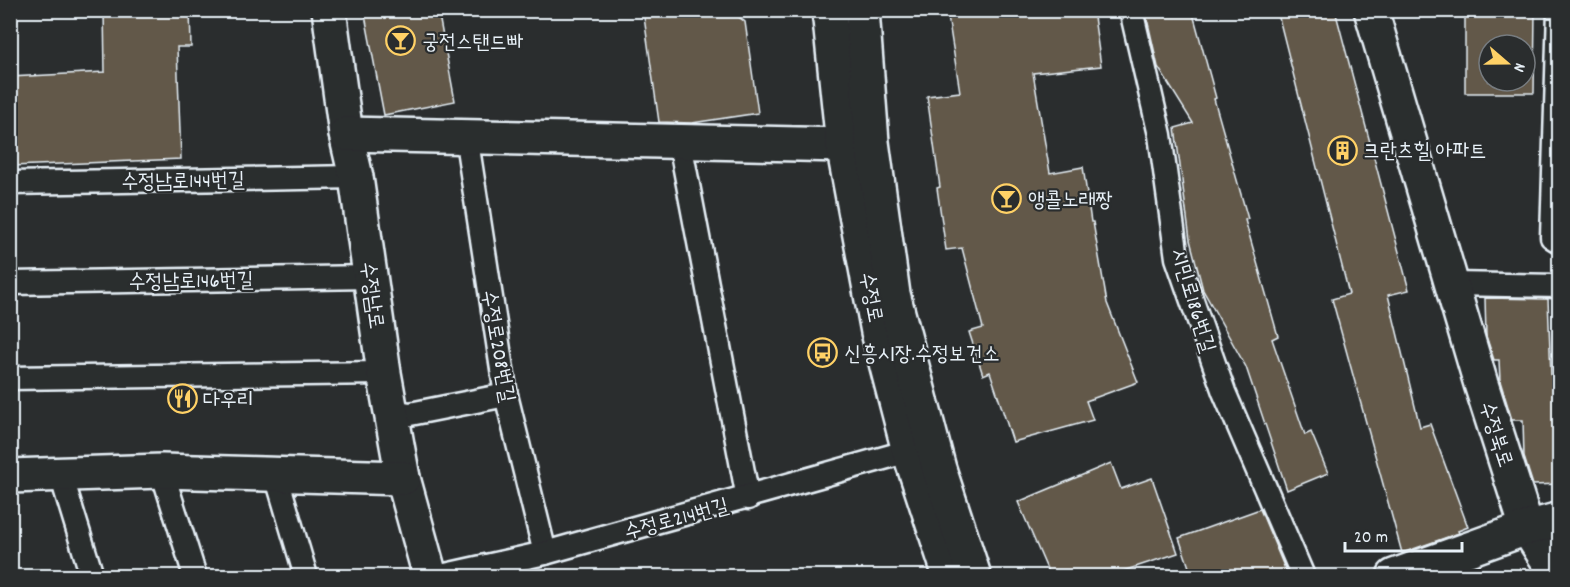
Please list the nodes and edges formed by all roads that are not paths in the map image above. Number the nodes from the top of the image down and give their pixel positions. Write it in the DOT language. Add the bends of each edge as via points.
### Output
graph roads {
  1 [pos="328,10"];
  2 [pos="829,10"];
  3 [pos="862,10"];
  4 [pos="1131,10"];
  5 [pos="1371,10"];
  6 [pos="1559,10"];
  7 [pos="346,134"];
  8 [pos="466,135"];
  9 [pos="680,142"];
  10 [pos="843,145"];
  11 [pos="356,177"];
  12 [pos="10,183"];
  13 [pos="1560,242"];
  14 [pos="371,277"];
  15 [pos="10,283"];
  16 [pos="1452,284"];
  17 [pos="1560,286"];
  18 [pos="384,373"];
  19 [pos="10,378"];
  20 [pos="506,395"];
  21 [pos="392,411"];
  22 [pos="909,451"];
  23 [pos="162,471"];
  24 [pos="61,475"];
  25 [pos="276,475"];
  26 [pos="10,476"];
  27 [pos="403,477"];
  28 [pos="748,498"];
  29 [pos="1560,519"];
  30 [pos="1527,528"];
  31 [pos="545,554"];
  32 [pos="92,576"];
  33 [pos="195,576"];
  34 [pos="306,576"];
  35 [pos="430,576"];
  36 [pos="441,576"];
  37 [pos="950,576"];
  38 [pos="974,576"];
  39 [pos="1303,576"];
  40 [pos="1394,576"];
  41 [pos="1558,576"];
  1 -- 7 [label="street, 수정남로"];
  2 -- 10 [label="street, 수정로"];
  3 -- 38 [label="street, 수정로" via="872,142 893,294 939,470"];
  4 -- 39 [label="lane, 시민로186번길" via="1160,135 1177,258 1224,392"];
  5 -- 16 [label="street, 수정북로"];
  6 -- 13 [label="lane" via="1552,237"];
  7 -- 8 [label="street"];
  7 -- 11 [label="street, 수정남로"];
  8 -- 9 [label="street"];
  8 -- 20 [label="lane, 수정로208번길"];
  9 -- 10 [label="street"];
  9 -- 28 [label="lane"];
  10 -- 22 [label="street, 수정로" via="878,332"];
  11 -- 12 [label="lane, 수정남로144번길"];
  11 -- 14 [label="street, 수정남로"];
  14 -- 15 [label="lane, 수정남로146번길"];
  14 -- 18 [label="street, 수정남로"];
  16 -- 17 [label="lane"];
  16 -- 30 [label="street, 수정북로"];
  18 -- 19 [label="lane"];
  18 -- 21 [label="street, 수정남로"];
  20 -- 21 [label="lane" via="410,414"];
  20 -- 31 [label="lane, 수정로208번길"];
  21 -- 27 [label="street, 수정남로"];
  22 -- 28 [label="lane, 수정로214번길"];
  22 -- 37 [label="street, 수정로"];
  23 -- 24 [label="street"];
  23 -- 25 [label="street"];
  23 -- 33 [label="lane"];
  24 -- 26 [label="street"];
  24 -- 32 [label="lane"];
  25 -- 27 [label="street"];
  25 -- 34 [label="lane"];
  27 -- 35 [label="street, 수정남로"];
  28 -- 31 [label="lane, 수정로214번길"];
  29 -- 30 [label="street"];
  30 -- 40 [label="street"];
  30 -- 41 [label="street, 수정북로"];
  31 -- 36 [label="lane, 수정로214번길"];
}
